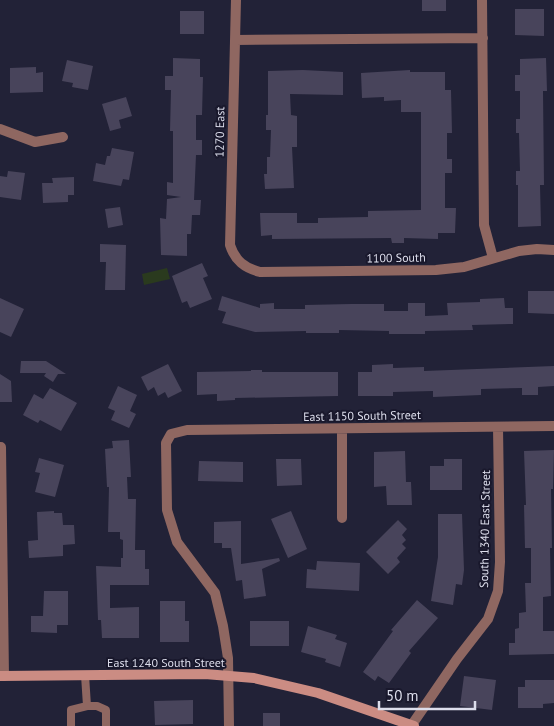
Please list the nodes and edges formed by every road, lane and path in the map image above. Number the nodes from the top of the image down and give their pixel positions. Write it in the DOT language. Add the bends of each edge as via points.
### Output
graph roads {
  1 [pos="236,0"];
  2 [pos="482,0"];
  3 [pos="483,38"];
  4 [pos="235,40"];
  5 [pos="0,130"];
  6 [pos="63,137"];
  7 [pos="554,250"];
  8 [pos="493,258"];
  9 [pos="239,262"];
  10 [pos="554,426"];
  11 [pos="498,427"];
  12 [pos="342,429"];
  13 [pos="1,447"];
  14 [pos="342,518"];
  15 [pos="85,675"];
  16 [pos="2,676"];
  17 [pos="229,676"];
  18 [pos="87,706"];
  19 [pos="71,726"];
  20 [pos="106,726"];
  21 [pos="229,726"];
  22 [pos="412,726"];
  1 -- 4 [label="street, 1270 East"];
  2 -- 3 [label="street"];
  3 -- 4 [label="street"];
  3 -- 8 [label="street" via="484,225"];
  4 -- 9 [label="street, 1270 East" via="230,245"];
  5 -- 6 [label="street" via="35,142"];
  7 -- 8 [label="street, 1100 South" via="519,251"];
  8 -- 9 [label="street, 1100 South" via="436,270 260,272"];
  10 -- 11 [label="street, East 1150 South Street"];
  11 -- 12 [label="street, East 1150 South Street"];
  11 -- 22 [label="street, South 1340 East Street" via="498,591 488,619"];
  12 -- 14 [label="street"];
  12 -- 17 [label="street, East 1150 South Street" via="187,430 172,434 166,443 167,510 177,542 215,593 226,643"];
  13 -- 16 [label="street"];
  15 -- 16 [label="street, East 1240 South Street"];
  15 -- 17 [label="street, East 1240 South Street"];
  15 -- 18 [label="lane"];
  17 -- 21 [label="street"];
  17 -- 22 [label="street, East 1240 South Street" via="254,678 318,693"];
  18 -- 19 [label="lane" via="71,710"];
  18 -- 20 [label="lane" via="106,710"];
}
